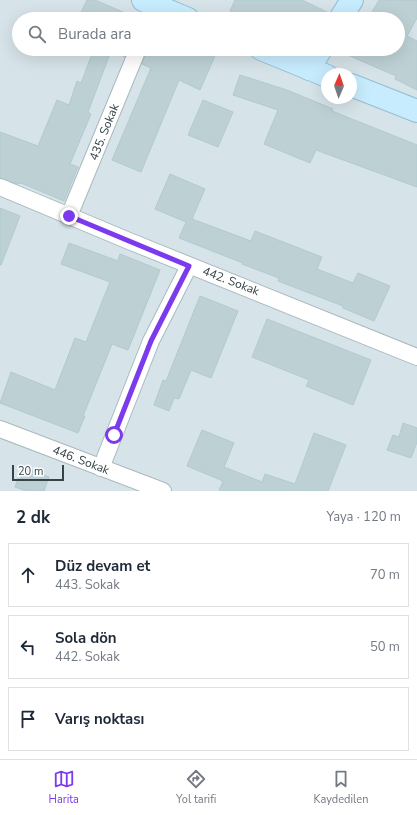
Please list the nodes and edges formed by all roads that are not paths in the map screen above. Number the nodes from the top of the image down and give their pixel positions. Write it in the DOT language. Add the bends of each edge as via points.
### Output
graph roads {
  1 [pos="352,0"];
  2 [pos="150,8"];
  3 [pos="164,12"];
  4 [pos="344,12"];
  5 [pos="135,56"];
  6 [pos="278,56"];
  7 [pos="320,56"];
  8 [pos="318,72"];
  9 [pos="357,87"];
  10 [pos="417,111"];
  11 [pos="0,187"];
  12 [pos="69,216"];
  13 [pos="189,266"];
  14 [pos="417,357"];
  15 [pos="0,430"];
  16 [pos="101,468"];
  17 [pos="163,491"];
  1 -- 4 [label="street"];
  2 -- 3 [label="street"];
  5 -- 12 [label="street, 435. Sokak"];
  6 -- 8 [label="street"];
  7 -- 8 [label="street"];
  9 -- 10 [label="street"];
  11 -- 12 [label="street, 442. Sokak"];
  12 -- 13 [label="street, 442. Sokak"];
  13 -- 14 [label="street, 442. Sokak"];
  13 -- 16 [label="street" via="151,341"];
  15 -- 16 [label="street, 446. Sokak"];
  16 -- 17 [label="street, 446. Sokak"];
}
